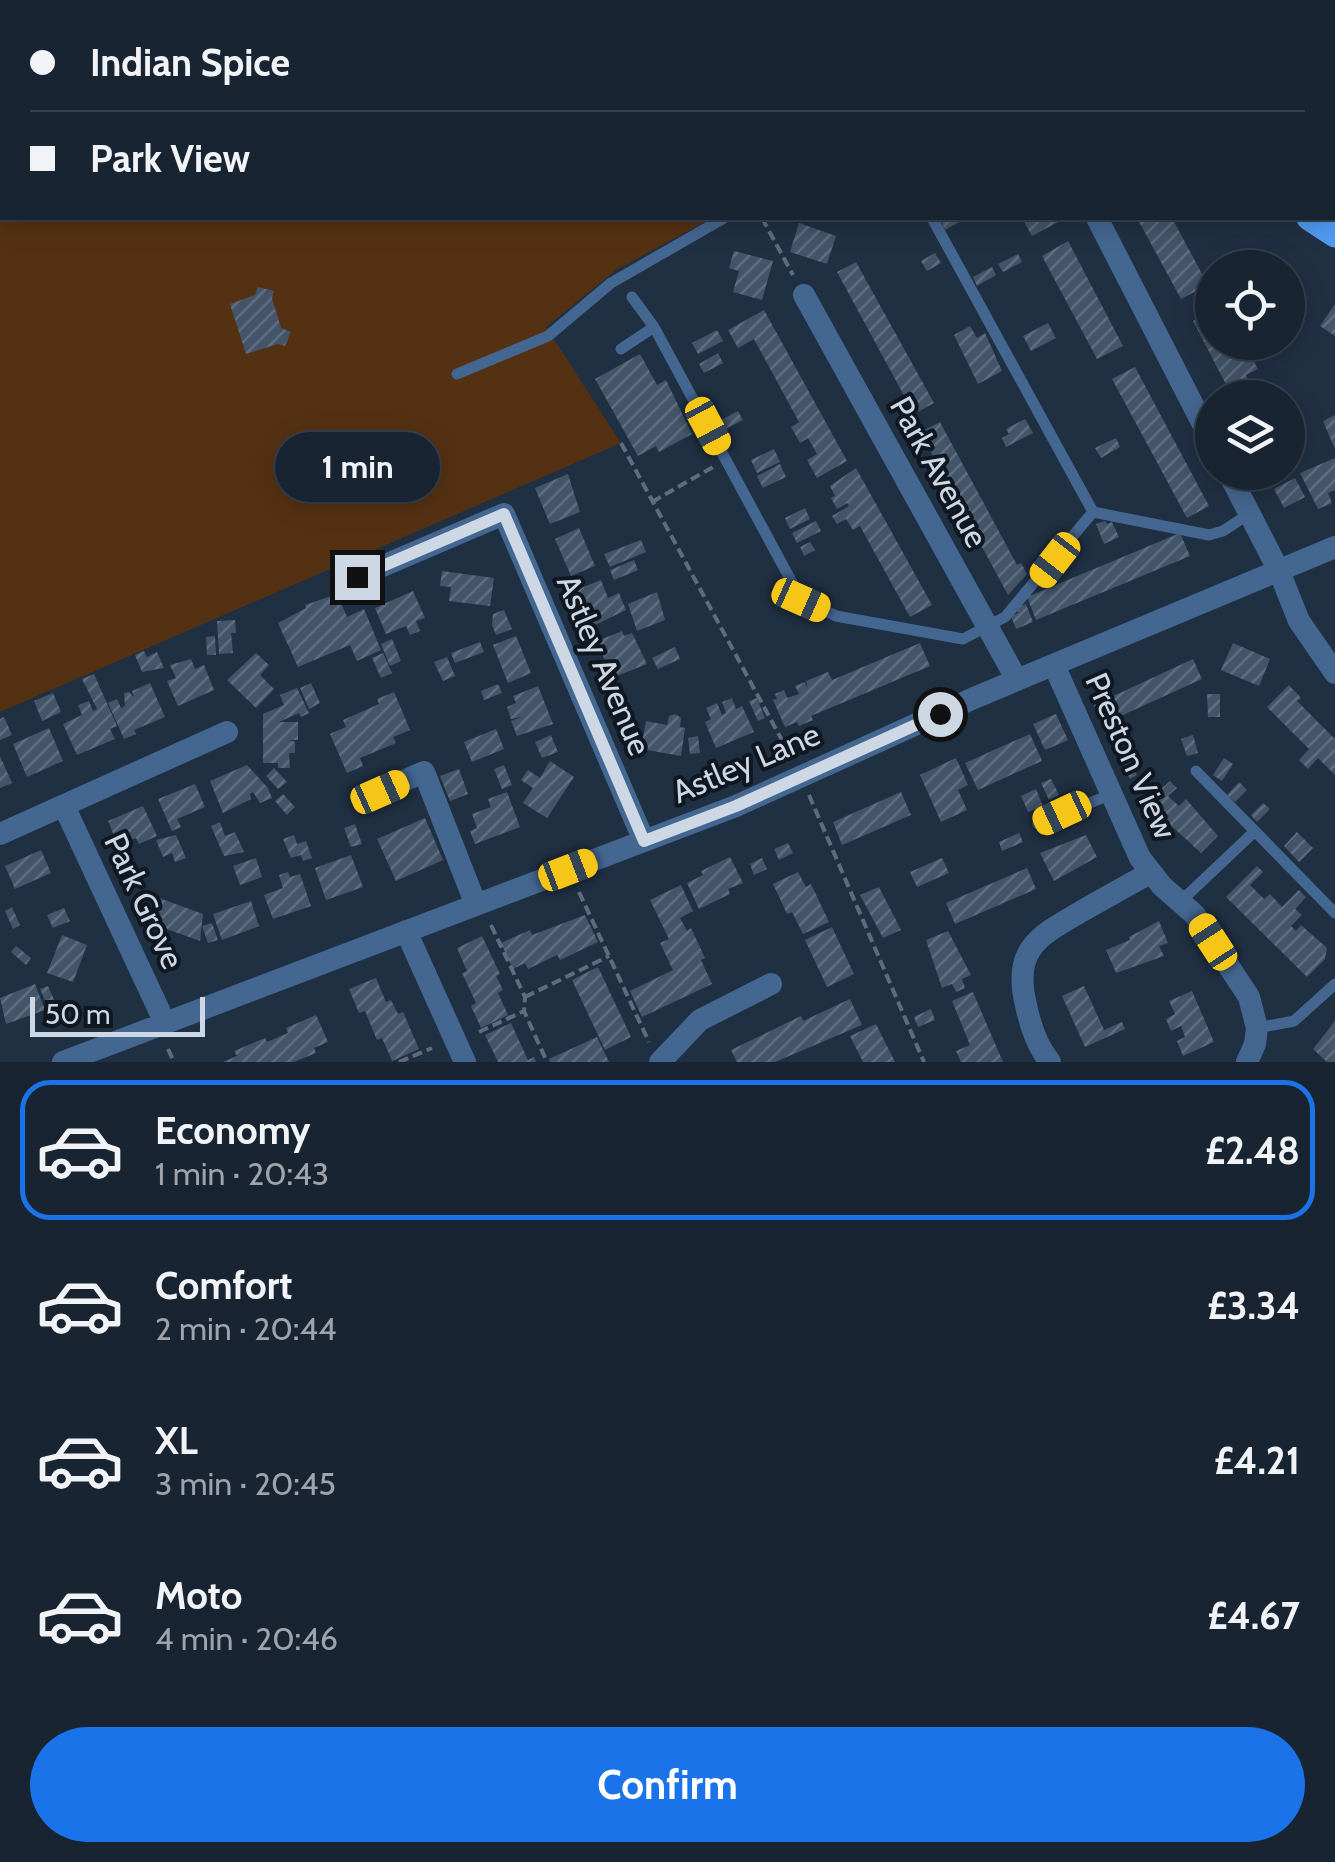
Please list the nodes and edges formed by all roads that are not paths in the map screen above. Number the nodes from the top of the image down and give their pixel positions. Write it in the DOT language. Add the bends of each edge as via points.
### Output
graph roads {
  1 [pos="721,220"];
  2 [pos="933,220"];
  3 [pos="1097,220"];
  4 [pos="1312,220"];
  5 [pos="1335,234"];
  6 [pos="804,295"];
  7 [pos="632,297"];
  8 [pos="654,327"];
  9 [pos="621,349"];
  10 [pos="457,374"];
  11 [pos="1195,409"];
  12 [pos="1237,490"];
  13 [pos="1092,512"];
  14 [pos="1249,514"];
  15 [pos="1335,547"];
  16 [pos="1279,570"];
  17 [pos="357,577"];
  18 [pos="987,625"];
  19 [pos="1054,664"];
  20 [pos="1335,673"];
  21 [pos="1017,680"];
  22 [pos="227,732"];
  23 [pos="1196,771"];
  24 [pos="380,792"];
  25 [pos="1112,794"];
  26 [pos="64,806"];
  27 [pos="1038,824"];
  28 [pos="1254,832"];
  29 [pos="0,834"];
  30 [pos="644,841"];
  31 [pos="1150,872"];
  32 [pos="1181,901"];
  33 [pos="478,904"];
  34 [pos="1335,913"];
  35 [pos="406,931"];
  36 [pos="771,984"];
  37 [pos="1335,984"];
  38 [pos="165,1024"];
  39 [pos="1257,1028"];
  40 [pos="459,1048"];
  41 [pos="655,1053"];
  42 [pos="63,1062"];
  43 [pos="1050,1062"];
  44 [pos="1247,1062"];
  1 -- 10 [label="lane" via="611,283 548,336"];
  2 -- 13 [label="lane"];
  3 -- 11 [label="street"];
  4 -- 5 [label="main road"];
  6 -- 18 [label="street, Park Avenue"];
  7 -- 8 [label="lane"];
  8 -- 9 [label="lane"];
  8 -- 18 [label="lane" via="801,600 836,616 962,638"];
  12 -- 14 [label="street"];
  13 -- 14 [label="lane" via="1209,535"];
  13 -- 18 [label="lane" via="1005,618"];
  14 -- 16 [label="street"];
  15 -- 16 [label="street, Astley Lane"];
  16 -- 19 [label="street, Astley Lane"];
  16 -- 20 [label="street" via="1299,621"];
  17 -- 30 [label="street, Astley Avenue" via="504,514"];
  18 -- 21 [label="street, Park Avenue"];
  19 -- 21 [label="street, Astley Lane"];
  19 -- 25 [label="street, Preston View"];
  21 -- 30 [label="street, Astley Lane"];
  22 -- 26 [label="street, Park Grove"];
  23 -- 28 [label="lane"];
  24 -- 33 [label="street" via="424,772"];
  25 -- 27 [label="lane"];
  25 -- 31 [label="street, Preston View"];
  26 -- 29 [label="street, Park Grove"];
  26 -- 38 [label="street, Park Grove"];
  28 -- 32 [label="lane"];
  28 -- 34 [label="lane"];
  30 -- 33 [label="street, Astley Lane"];
  31 -- 32 [label="street, Preston View"];
  31 -- 43 [label="street, Preston View" via="1029,949 1022,964 1024,996"];
  32 -- 39 [label="street, Preston View" via="1249,996"];
  33 -- 35 [label="street, Astley Lane"];
  35 -- 38 [label="street, Astley Lane"];
  35 -- 40 [label="street"];
  36 -- 41 [label="street" via="700,1020"];
  37 -- 39 [label="lane" via="1294,1021"];
  38 -- 42 [label="street, Astley Lane"];
  39 -- 44 [label="street"];
}
